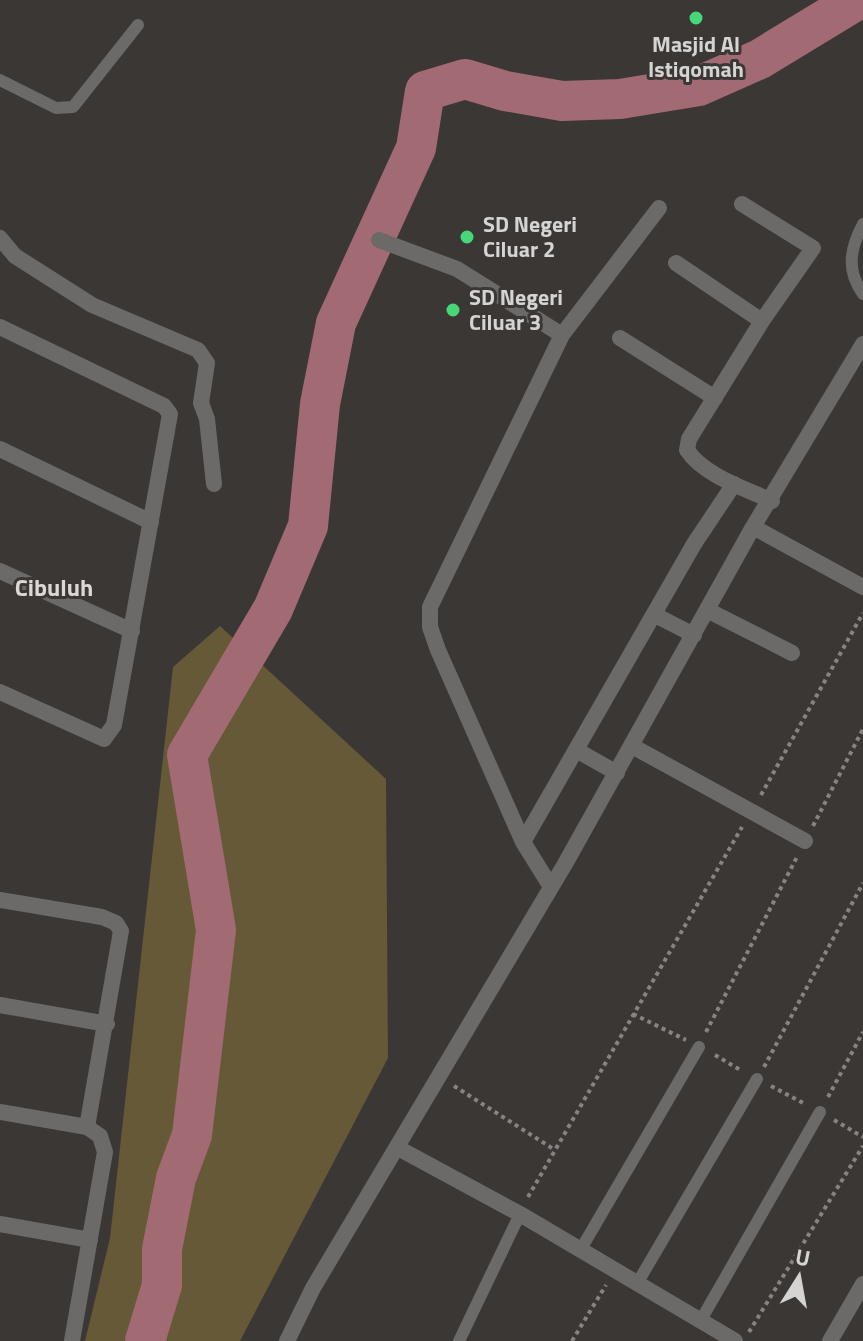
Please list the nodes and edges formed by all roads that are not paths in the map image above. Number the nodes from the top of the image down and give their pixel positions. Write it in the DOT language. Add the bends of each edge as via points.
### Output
graph roads {
  1 [pos="138,25"];
  2 [pos="0,80"];
  3 [pos="742,204"];
  4 [pos="659,208"];
  5 [pos="863,224"];
  6 [pos="0,238"];
  7 [pos="379,240"];
  8 [pos="676,263"];
  9 [pos="863,294"];
  10 [pos="762,321"];
  11 [pos="0,327"];
  12 [pos="562,335"];
  13 [pos="620,338"];
  14 [pos="863,344"];
  15 [pos="715,398"];
  16 [pos="0,449"];
  17 [pos="214,484"];
  18 [pos="734,484"];
  19 [pos="772,501"];
  20 [pos="151,522"];
  21 [pos="753,527"];
  22 [pos="0,571"];
  23 [pos="863,587"];
  24 [pos="707,610"];
  25 [pos="655,615"];
  26 [pos="132,631"];
  27 [pos="694,635"];
  28 [pos="792,653"];
  29 [pos="0,692"];
  30 [pos="632,746"];
  31 [pos="578,751"];
  32 [pos="617,773"];
  33 [pos="805,841"];
  34 [pos="523,842"];
  35 [pos="551,887"];
  36 [pos="0,900"];
  37 [pos="0,1005"];
  38 [pos="107,1024"];
  39 [pos="699,1047"];
  40 [pos="757,1079"];
  41 [pos="0,1112"];
  42 [pos="820,1112"];
  43 [pos="87,1127"];
  44 [pos="398,1148"];
  45 [pos="520,1214"];
  46 [pos="0,1224"];
  47 [pos="90,1240"];
  48 [pos="581,1249"];
  49 [pos="638,1282"];
  50 [pos="863,1284"];
  51 [pos="701,1320"];
  52 [pos="72,1341"];
  53 [pos="287,1341"];
  54 [pos="459,1341"];
  55 [pos="735,1341"];
  56 [pos="830,1341"];
  1 -- 2 [label="lane" via="73,107 56,108"];
  3 -- 10 [label="street" via="813,248"];
  4 -- 12 [label="street"];
  5 -- 9 [label="lane" via="851,250 851,268"];
  6 -- 17 [label="street" via="15,256 92,305 198,350 207,363 201,403"];
  7 -- 12 [label="street" via="457,269"];
  8 -- 10 [label="street"];
  10 -- 15 [label="street"];
  11 -- 20 [label="street" via="164,406 170,414"];
  12 -- 34 [label="street" via="430,607 438,650"];
  13 -- 15 [label="street"];
  14 -- 19 [label="street"];
  15 -- 18 [label="street" via="687,450"];
  16 -- 20 [label="street"];
  18 -- 19 [label="street"];
  18 -- 25 [label="street"];
  19 -- 21 [label="street"];
  20 -- 26 [label="street"];
  21 -- 23 [label="street"];
  21 -- 24 [label="street"];
  22 -- 26 [label="street"];
  24 -- 27 [label="street"];
  24 -- 28 [label="street"];
  25 -- 27 [label="street"];
  25 -- 31 [label="street"];
  26 -- 29 [label="street" via="114,725 104,739"];
  27 -- 30 [label="street"];
  30 -- 32 [label="street"];
  30 -- 33 [label="street"];
  31 -- 32 [label="street"];
  31 -- 34 [label="street"];
  32 -- 35 [label="street"];
  34 -- 35 [label="street"];
  35 -- 44 [label="street"];
  36 -- 38 [label="street" via="102,917 121,927"];
  37 -- 38 [label="street"];
  38 -- 43 [label="street"];
  39 -- 48 [label="lane"];
  40 -- 49 [label="lane"];
  41 -- 43 [label="street"];
  42 -- 51 [label="lane"];
  43 -- 47 [label="street" via="100,1136 105,1152"];
  44 -- 45 [label="street"];
  44 -- 53 [label="street"];
  45 -- 48 [label="street"];
  45 -- 54 [label="lane"];
  46 -- 47 [label="street"];
  47 -- 52 [label="street"];
  48 -- 49 [label="street"];
  49 -- 51 [label="street"];
  50 -- 56 [label="street"];
  51 -- 55 [label="street"];
}
